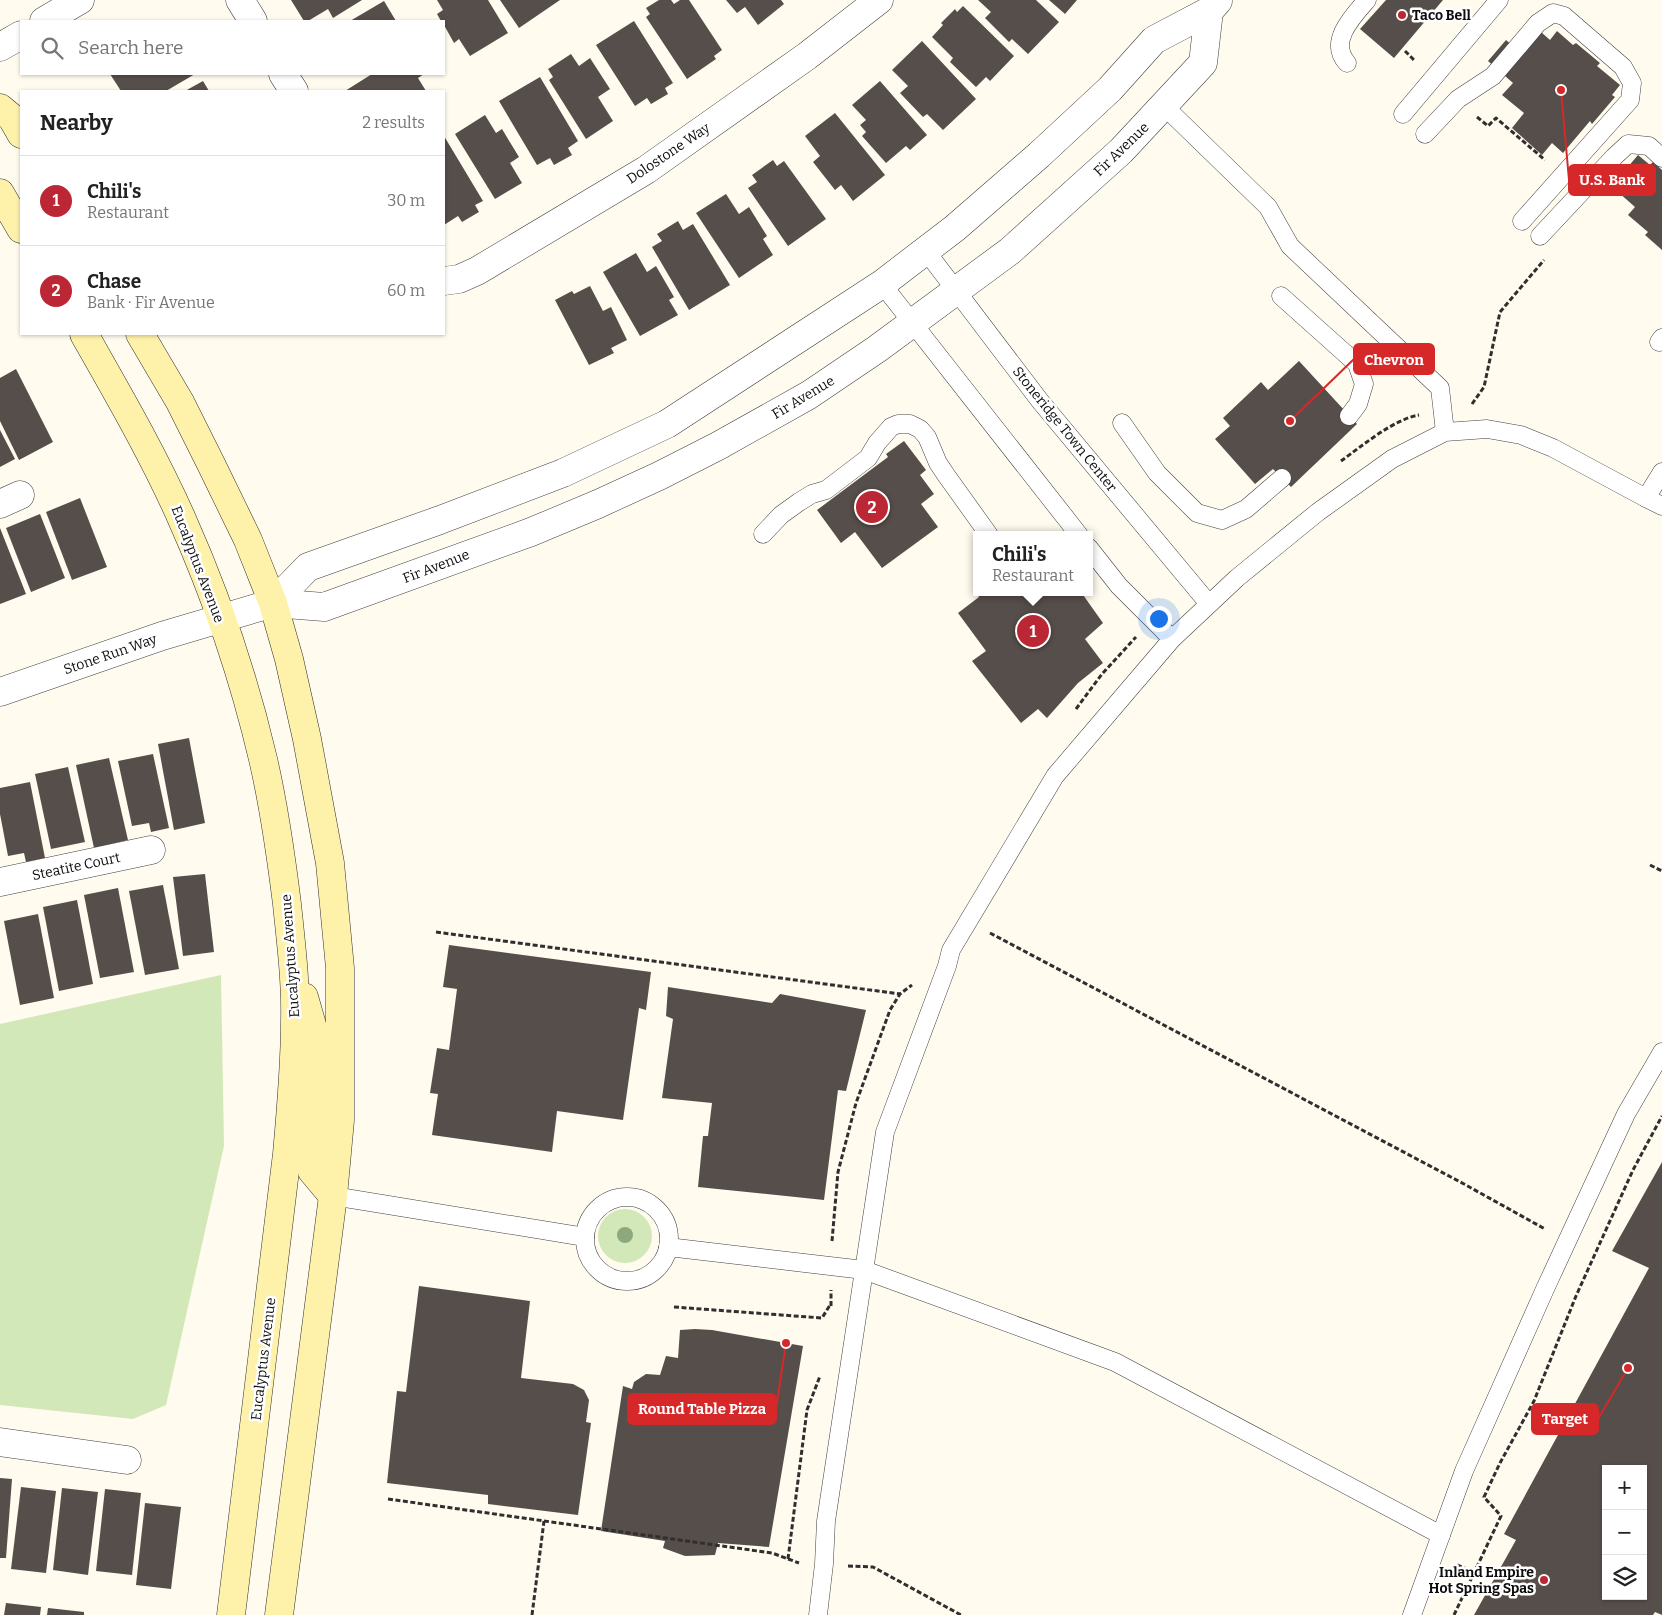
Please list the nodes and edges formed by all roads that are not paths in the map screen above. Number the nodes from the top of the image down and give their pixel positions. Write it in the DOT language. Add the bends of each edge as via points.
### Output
graph roads {
  1 [pos="80,0"];
  2 [pos="240,0"];
  3 [pos="879,0"];
  4 [pos="1367,0"];
  5 [pos="1499,0"];
  6 [pos="1214,6"];
  7 [pos="46,20"];
  8 [pos="252,20"];
  9 [pos="20,35"];
  10 [pos="0,47"];
  11 [pos="1347,63"];
  12 [pos="284,75"];
  13 [pos="293,90"];
  14 [pos="1164,106"];
  15 [pos="0,108"];
  16 [pos="1403,114"];
  17 [pos="20,132"];
  18 [pos="1425,134"];
  19 [pos="1662,158"];
  20 [pos="0,193"];
  21 [pos="1522,220"];
  22 [pos="20,227"];
  23 [pos="1540,236"];
  24 [pos="926,250"];
  25 [pos="445,281"];
  26 [pos="882,284"];
  27 [pos="957,290"];
  28 [pos="1281,296"];
  29 [pos="913,323"];
  30 [pos="85,335"];
  31 [pos="141,335"];
  32 [pos="1349,416"];
  33 [pos="1122,423"];
  34 [pos="1445,432"];
  35 [pos="1662,472"];
  36 [pos="1282,478"];
  37 [pos="1646,498"];
  38 [pos="1662,506"];
  39 [pos="986,531"];
  40 [pos="1076,531"];
  41 [pos="763,534"];
  42 [pos="1093,553"];
  43 [pos="272,603"];
  44 [pos="1209,604"];
  45 [pos="220,618"];
  46 [pos="1172,639"];
  47 [pos="0,692"];
  48 [pos="151,850"];
  49 [pos="0,882"];
  50 [pos="292,950"];
  51 [pos="1662,1052"];
  52 [pos="333,1196"];
  53 [pos="585,1237"];
  54 [pos="668,1247"];
  55 [pos="864,1270"];
  56 [pos="0,1442"];
  57 [pos="127,1460"];
  58 [pos="1441,1535"];
  59 [pos="231,1615"];
  60 [pos="279,1615"];
  61 [pos="818,1615"];
  62 [pos="1412,1615"];
  1 -- 7 [label="street"];
  2 -- 8 [label="street"];
  3 -- 25 [label="street, Dolostone Way" via="807,56 646,170 477,271 459,280"];
  4 -- 11 [label="lane" via="1350,19 1339,43 1340,56"];
  5 -- 16 [label="lane"];
  6 -- 14 [label="street, Fir Avenue" via="1203,63"];
  6 -- 24 [label="street, Fir Avenue" via="1154,40 1110,89 1039,155"];
  9 -- 10 [label="street"];
  12 -- 13 [label="street"];
  14 -- 27 [label="street, Fir Avenue" via="1121,151 1010,251"];
  14 -- 34 [label="lane" via="1268,206 1290,246 1440,388"];
  15 -- 17 [label="main road" via="12,118"];
  18 -- 21 [label="lane" via="1458,99 1493,76 1538,23 1553,13 1564,16 1623,67 1632,83 1630,100"];
  19 -- 23 [label="lane" via="1649,146 1628,144"];
  20 -- 22 [label="main road"];
  24 -- 26 [label="street, Fir Avenue"];
  24 -- 27 [label="lane, Stoneridge Town Center"];
  26 -- 29 [label="lane"];
  26 -- 43 [label="street, Fir Avenue" via="667,424 562,473 308,567"];
  27 -- 29 [label="street, Fir Avenue"];
  27 -- 44 [label="lane, Stoneridge Town Center" via="1040,401"];
  28 -- 32 [label="lane" via="1357,364 1364,384 1358,404"];
  29 -- 40 [label="lane"];
  29 -- 43 [label="street, Fir Avenue" via="809,395 718,446 598,504 531,532 324,607"];
  30 -- 45 [label="main road, Eucalyptus Avenue" via="162,477 201,564"];
  31 -- 43 [label="main road" via="180,402 212,466 248,540"];
  33 -- 36 [label="lane" via="1156,473 1197,513 1222,520 1246,510"];
  34 -- 37 [label="lane" via="1487,429 1521,435 1553,448"];
  34 -- 44 [label="lane" via="1392,459 1318,512"];
  35 -- 37 [label="lane"];
  37 -- 38 [label="lane"];
  39 -- 41 [label="lane" via="938,463 927,437 910,424 898,424 877,443 868,458 826,490 812,494 781,515"];
  42 -- 46 [label="lane" via="1119,586"];
  43 -- 45 [label="street, Fir Avenue"];
  43 -- 52 [label="main road" via="308,739 330,863 340,968 340,1120"];
  44 -- 46 [label="lane"];
  45 -- 47 [label="street, Stone Run Way"];
  45 -- 50 [label="main road, Eucalyptus Avenue" via="263,759"];
  46 -- 55 [label="lane" via="1055,776 951,950 886,1132"];
  48 -- 49 [label="street, Steatite Court"];
  50 -- 52 [label="main road" via="316,1039 312,1171"];
  50 -- 59 [label="main road, Eucalyptus Avenue" via="295,1020 287,1154"];
  51 -- 58 [label="lane" via="1626,1114 1464,1471"];
  52 -- 53 [label="lane"];
  52 -- 60 [label="main road"];
  53 -- 54 [label="lane" via="593,1263 603,1273 622,1280 642,1278 654,1270"];
  53 -- 54 [label="lane" via="595,1211 618,1197 632,1197 657,1208 669,1233"];
  54 -- 55 [label="lane"];
  55 -- 58 [label="lane" via="1115,1362"];
  55 -- 61 [label="lane" via="826,1521"];
  56 -- 57 [label="street"];
  58 -- 62 [label="lane"];
}
